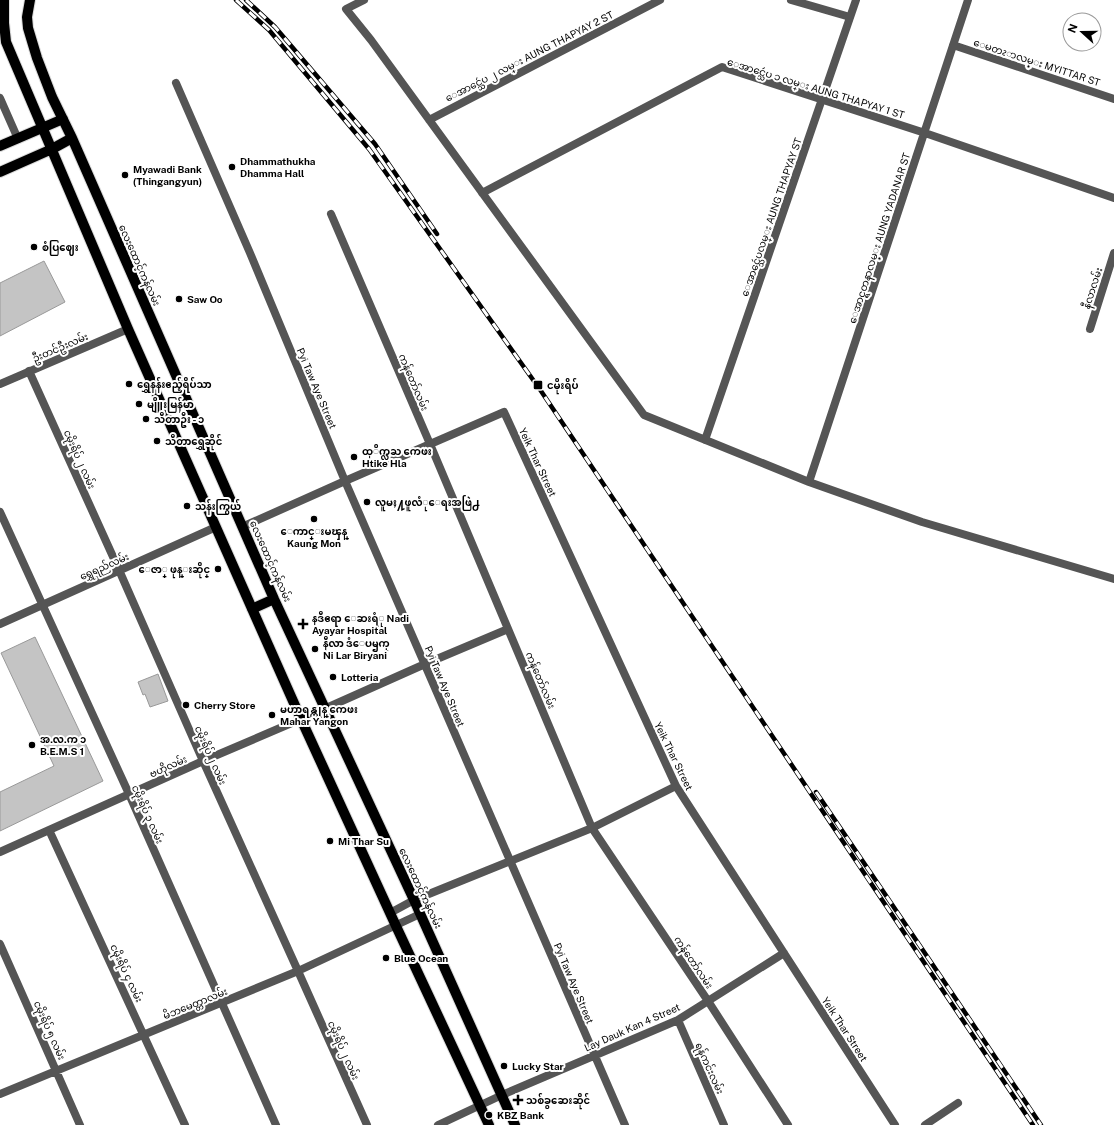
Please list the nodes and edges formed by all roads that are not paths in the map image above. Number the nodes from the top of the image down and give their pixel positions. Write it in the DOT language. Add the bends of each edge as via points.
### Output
graph roads {
  1 [pos="4,0"];
  2 [pos="30,0"];
  3 [pos="364,0"];
  4 [pos="660,0"];
  5 [pos="791,0"];
  6 [pos="856,0"];
  7 [pos="968,0"];
  8 [pos="850,17"];
  9 [pos="953,45"];
  10 [pos="176,83"];
  11 [pos="0,98"];
  12 [pos="822,99"];
  13 [pos="1114,99"];
  14 [pos="63,119"];
  15 [pos="429,120"];
  16 [pos="42,129"];
  17 [pos="924,133"];
  18 [pos="72,138"];
  19 [pos="18,139"];
  20 [pos="0,146"];
  21 [pos="52,149"];
  22 [pos="0,172"];
  23 [pos="482,193"];
  24 [pos="1114,198"];
  25 [pos="330,214"];
  26 [pos="1114,253"];
  27 [pos="128,329"];
  28 [pos="1090,329"];
  29 [pos="29,371"];
  30 [pos="0,384"];
  31 [pos="705,440"];
  32 [pos="430,444"];
  33 [pos="345,481"];
  34 [pos="809,482"];
  35 [pos="0,512"];
  36 [pos="216,527"];
  37 [pos="242,527"];
  38 [pos="119,570"];
  39 [pos="1114,579"];
  40 [pos="274,599"];
  41 [pos="42,605"];
  42 [pos="252,609"];
  43 [pos="0,624"];
  44 [pos="508,629"];
  45 [pos="425,664"];
  46 [pos="324,708"];
  47 [pos="301,719"];
  48 [pos="203,761"];
  49 [pos="676,786"];
  50 [pos="129,794"];
  51 [pos="592,828"];
  52 [pos="49,830"];
  53 [pos="0,852"];
  54 [pos="510,861"];
  55 [pos="414,900"];
  56 [pos="390,913"];
  57 [pos="420,914"];
  58 [pos="396,926"];
  59 [pos="0,944"];
  60 [pos="784,953"];
  61 [pos="298,971"];
  62 [pos="708,1001"];
  63 [pos="222,1003"];
  64 [pos="678,1020"];
  65 [pos="144,1035"];
  66 [pos="595,1055"];
  67 [pos="57,1072"];
  68 [pos="0,1094"];
  69 [pos="502,1095"];
  70 [pos="958,1103"];
  71 [pos="480,1105"];
  72 [pos="80,1125"];
  73 [pos="185,1125"];
  74 [pos="276,1125"];
  75 [pos="367,1125"];
  76 [pos="438,1125"];
  77 [pos="489,1125"];
  78 [pos="516,1125"];
  79 [pos="625,1125"];
  80 [pos="724,1125"];
  81 [pos="788,1125"];
  82 [pos="895,1125"];
  83 [pos="925,1125"];
  1 -- 16 [label="main road" via="6,42"];
  2 -- 14 [label="main road, လေးထောင့်ကန်လမ်း" via="28,28 36,58"];
  3 -- 15 [label="street" via="346,9"];
  4 -- 15 [label="street, ေအာင္သေဴပ ၂ လမ္း AUNG THAPYAY 2 ST"];
  5 -- 8 [label="street"];
  6 -- 8 [label="street, ေအာင္သေဴပလမ္း AUNG THAPYAY ST"];
  7 -- 9 [label="street, ေအာင္ရတနာလမ္း AUNG YADANAR ST"];
  8 -- 12 [label="street, ေအာင္သေဴပလမ္း AUNG THAPYAY ST"];
  9 -- 13 [label="street, ေမတၩာလမ္း MYITTAR ST"];
  9 -- 17 [label="street, ေအာင္ရတနာလမ္း AUNG YADANAR ST"];
  10 -- 33 [label="street, Pyi Taw Aye Street"];
  11 -- 19 [label="street"];
  12 -- 17 [label="street, ေအာင္သေဴပ ၁ လမ္း AUNG THAPYAY 1 ST"];
  12 -- 23 [label="street, ေအာင္သေဴပ ၁ လမ္း AUNG THAPYAY 1 ST" via="722,67"];
  12 -- 31 [label="street, ေအာင္သေဴပလမ္း AUNG THAPYAY ST"];
  14 -- 16 [label="main road"];
  14 -- 18 [label="main road, လေးထောင့်ကန်လမ်း"];
  15 -- 23 [label="street"];
  16 -- 19 [label="main road"];
  16 -- 21 [label="main road"];
  17 -- 24 [label="street, ေအာင္သေဴပ ၁ လမ္း AUNG THAPYAY 1 ST"];
  17 -- 34 [label="street, ေအာင္ရတနာလမ္း AUNG YADANAR ST"];
  18 -- 21 [label="main road"];
  18 -- 37 [label="main road, လေးထောင့်ကန်လမ်း"];
  19 -- 20 [label="main road"];
  21 -- 22 [label="main road"];
  21 -- 27 [label="main road"];
  23 -- 31 [label="street" via="644,415"];
  25 -- 32 [label="street, ကန်တော်လမ်း"];
  26 -- 28 [label="street, နီလာလမ်း"];
  27 -- 29 [label="street, ဦးတင်ဦးလမ်း"];
  27 -- 36 [label="main road"];
  29 -- 30 [label="street, ဦးတင်ဦးလမ်း"];
  29 -- 38 [label="street, ငမိုးရိပ် ၂ လမ်း"];
  31 -- 34 [label="street"];
  32 -- 33 [label="street"];
  32 -- 44 [label="street, ကန်တော်လမ်း"];
  32 -- 49 [label="street, Yeik Thar Street" via="504,412"];
  33 -- 37 [label="street"];
  33 -- 45 [label="street, Pyi Taw Aye Street"];
  34 -- 39 [label="street" via="922,522"];
  35 -- 41 [label="street, ငမိုးရိပ် ၃ လမ်း"];
  36 -- 38 [label="street, ရွှေရည်လမ်း"];
  36 -- 42 [label="main road"];
  37 -- 40 [label="main road, လေးထောင့်ကန်လမ်း"];
  38 -- 41 [label="street, ရွှေရည်လမ်း"];
  38 -- 48 [label="street, ငမိုးရိပ် ၂ လမ်း"];
  40 -- 42 [label="main road"];
  40 -- 46 [label="main road, လေးထောင့်ကန်လမ်း"];
  41 -- 43 [label="street, ရွှေရည်လမ်း"];
  41 -- 50 [label="street, ငမိုးရိပ် ၃ လမ်း"];
  42 -- 47 [label="main road"];
  44 -- 45 [label="street"];
  44 -- 51 [label="street, ကန်တော်လမ်း"];
  45 -- 46 [label="street"];
  45 -- 54 [label="street, Pyi Taw Aye Street"];
  46 -- 47 [label="main road"];
  46 -- 55 [label="main road, လေးထောင့်ကန်လမ်း"];
  47 -- 48 [label="street, ဗဟိုလမ်း"];
  47 -- 56 [label="main road"];
  48 -- 50 [label="street, ဗဟိုလမ်း"];
  48 -- 61 [label="street, ငမိုးရိပ် ၂ လမ်း"];
  49 -- 51 [label="street"];
  49 -- 60 [label="street, Yeik Thar Street"];
  50 -- 52 [label="street, ဗဟိုလမ်း"];
  50 -- 63 [label="street, ငမိုးရိပ် ၃ လမ်း"];
  51 -- 54 [label="street"];
  51 -- 62 [label="street, ကန်တော်လမ်း"];
  52 -- 53 [label="street, ဗဟိုလမ်း"];
  52 -- 65 [label="street, ငမိုးရိပ် ၄ လမ်း"];
  54 -- 55 [label="street"];
  54 -- 66 [label="street, Pyi Taw Aye Street"];
  55 -- 56 [label="street"];
  55 -- 57 [label="main road, လေးထောင့်ကန်လမ်း"];
  56 -- 58 [label="main road"];
  57 -- 58 [label="street, မိဘမေတ္တာလမ်း"];
  57 -- 69 [label="main road, လေးထောင့်ကန်လမ်း"];
  58 -- 61 [label="street, မိဘမေတ္တာလမ်း"];
  58 -- 71 [label="main road"];
  59 -- 67 [label="street, ငမိုးရိပ် ၅ လမ်း"];
  60 -- 62 [label="street, Lay Dauk Kan 4 Street"];
  60 -- 82 [label="street, Yeik Thar Street"];
  61 -- 63 [label="street, မိဘမေတ္တာလမ်း"];
  61 -- 75 [label="street, ငမိုးရိပ် ၂ လမ်း"];
  62 -- 64 [label="street, Lay Dauk Kan 4 Street"];
  62 -- 81 [label="street, ကန်တော်လမ်း"];
  63 -- 65 [label="street, မိဘမေတ္တာလမ်း"];
  63 -- 74 [label="street, ငမိုးရိပ် ၃ လမ်း"];
  64 -- 66 [label="street, Lay Dauk Kan 4 Street"];
  64 -- 80 [label="street, ရန်ကင်းလမ်း"];
  65 -- 67 [label="street, မိဘမေတ္တာလမ်း"];
  65 -- 73 [label="street, ငမိုးရိပ် ၄ လမ်း"];
  66 -- 69 [label="street, Lay Dauk Kan 4 Street"];
  66 -- 79 [label="street, Pyi Taw Aye Street"];
  67 -- 68 [label="street, မိဘမေတ္တာလမ်း"];
  67 -- 72 [label="street, ငမိုးရိပ် ၅ လမ်း"];
  69 -- 71 [label="street, Lay Dauk Kan 4 Street"];
  69 -- 78 [label="main road, လေးထောင့်ကန်လမ်း"];
  70 -- 83 [label="street"];
  71 -- 76 [label="street, Lay Dauk Kan 4 Street"];
  71 -- 77 [label="main road"];
}
